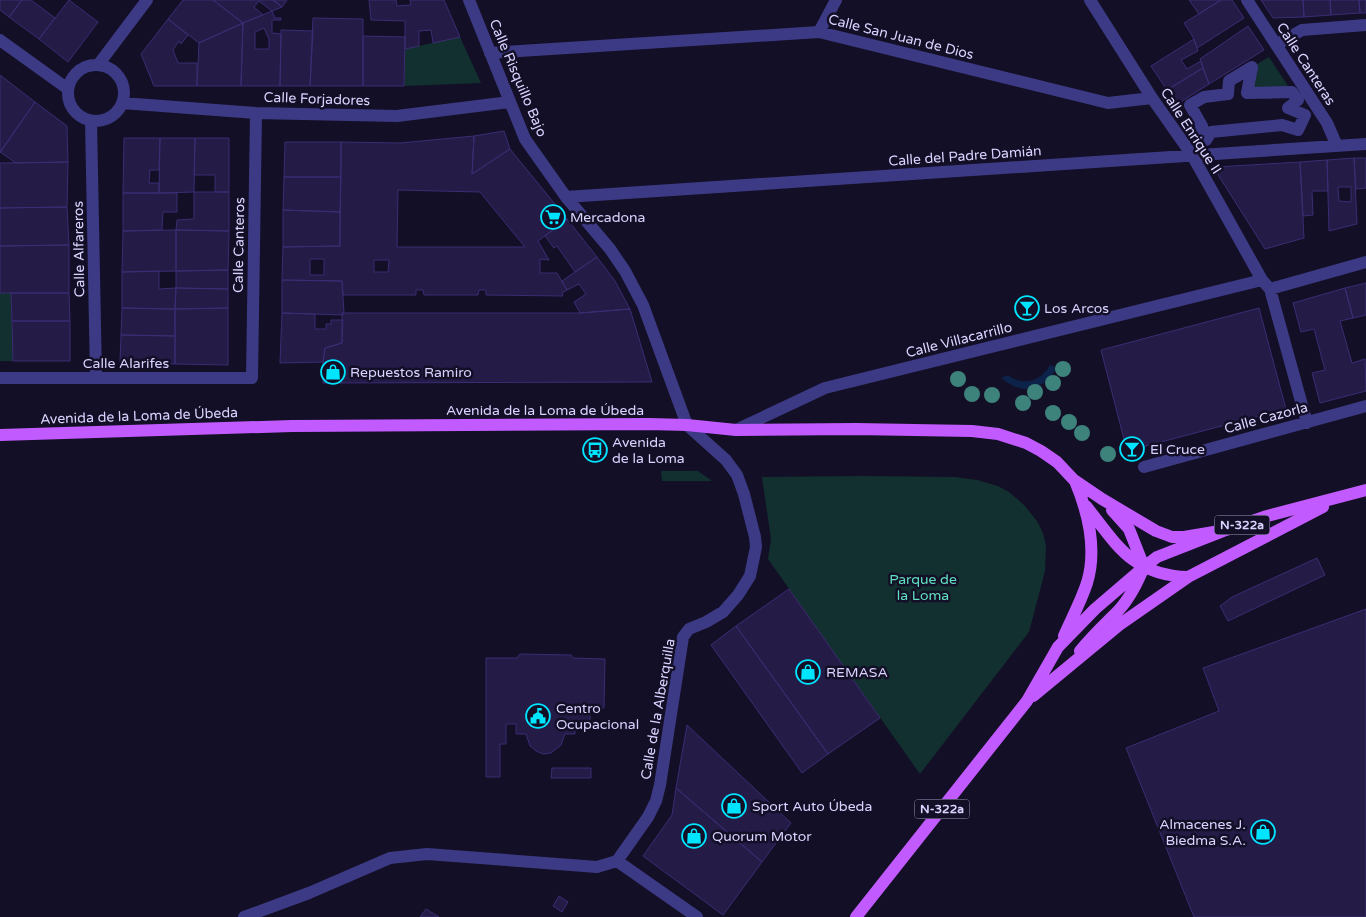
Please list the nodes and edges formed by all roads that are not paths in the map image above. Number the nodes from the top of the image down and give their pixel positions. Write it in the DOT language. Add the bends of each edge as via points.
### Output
graph roads {
  1 [pos="147,0"];
  2 [pos="469,0"];
  3 [pos="836,0"];
  4 [pos="1090,0"];
  5 [pos="1247,0"];
  6 [pos="1366,25"];
  7 [pos="819,32"];
  8 [pos="0,40"];
  9 [pos="1276,45"];
  10 [pos="490,53"];
  11 [pos="98,64"];
  12 [pos="68,89"];
  13 [pos="1152,98"];
  14 [pos="510,102"];
  15 [pos="122,103"];
  16 [pos="256,113"];
  17 [pos="91,121"];
  18 [pos="1203,135"];
  19 [pos="1366,144"];
  20 [pos="1337,146"];
  21 [pos="1192,156"];
  22 [pos="566,198"];
  23 [pos="1366,262"];
  24 [pos="1266,285"];
  25 [pos="0,378"];
  26 [pos="96,378"];
  27 [pos="252,378"];
  28 [pos="1366,406"];
  29 [pos="1307,422"];
  30 [pos="687,425"];
  31 [pos="736,430"];
  32 [pos="0,435"];
  33 [pos="1144,467"];
  34 [pos="1074,480"];
  35 [pos="1366,490"];
  36 [pos="1345,496"];
  37 [pos="1102,499"];
  38 [pos="1085,504"];
  39 [pos="1226,530"];
  40 [pos="1144,567"];
  41 [pos="1188,577"];
  42 [pos="1058,647"];
  43 [pos="1061,673"];
  44 [pos="1027,701"];
  45 [pos="617,861"];
  46 [pos="244,917"];
  47 [pos="697,917"];
  48 [pos="856,917"];
  1 -- 11 [label="street"];
  2 -- 10 [label="street, Calle Risquillo Bajo"];
  3 -- 7 [label="street"];
  4 -- 13 [label="street, Calle Enrique II"];
  5 -- 9 [label="street, Calle Canteras"];
  6 -- 9 [label="street" via="1302,30"];
  7 -- 10 [label="street, Calle San Juan de Dios"];
  7 -- 13 [label="street, Calle San Juan de Dios" via="1108,103"];
  8 -- 12 [label="street"];
  9 -- 20 [label="street, Calle Canteras" via="1327,123"];
  10 -- 14 [label="street, Calle Risquillo Bajo"];
  11 -- 12 [label="street" via="80,70 73,76"];
  11 -- 15 [label="street" via="118,75 124,89"];
  12 -- 17 [label="street" via="69,101 75,111"];
  13 -- 21 [label="street, Calle Enrique II"];
  14 -- 16 [label="street, Calle Forjadores" via="396,116"];
  14 -- 22 [label="street, Calle Risquillo Bajo" via="525,139"];
  15 -- 16 [label="street, Calle Forjadores"];
  15 -- 17 [label="street" via="110,117"];
  16 -- 27 [label="street, Calle Canteros"];
  17 -- 26 [label="street, Calle Alfareros"];
  18 -- 18 [label="street" via="1206,140 1211,132 1282,125 1298,130 1305,115 1288,108 1298,100 1292,92 1247,93 1252,67 1230,81 1228,94 1204,97 1190,106 1200,120"];
  18 -- 21 [label="street"];
  19 -- 20 [label="street, Calle del Padre Damián"];
  20 -- 21 [label="street, Calle del Padre Damián"];
  21 -- 22 [label="street, Calle del Padre Damián"];
  21 -- 24 [label="street, Calle Enrique II"];
  22 -- 30 [label="street, Calle Risquillo Bajo" via="610,249 635,288"];
  23 -- 24 [label="street, Calle Villacarrillo"];
  24 -- 29 [label="street, Calle Enrique II"];
  24 -- 31 [label="street, Calle Villacarrillo" via="826,388"];
  25 -- 26 [label="street, Calle Alarifes"];
  26 -- 27 [label="street, Calle Alarifes"];
  28 -- 29 [label="street, Calle Cazorla"];
  29 -- 33 [label="street, Calle Cazorla"];
  30 -- 31 [label="main road, Avenida de la Loma de Úbeda"];
  30 -- 32 [label="main road, Avenida de la Loma de Úbeda" via="292,426"];
  30 -- 45 [label="street, Calle de la Alberquilla" via="726,460 737,475 753,525 756,548 750,576 738,595 716,617 689,629 683,637 659,792 648,816"];
  31 -- 34 [label="main road, Avenida de la Loma de Úbeda" via="856,429 998,434 1041,450"];
  34 -- 37 [label="main road"];
  34 -- 38 [label="main road"];
  35 -- 36 [label="main road, N-322a"];
  36 -- 39 [label="main road, N-322a"];
  36 -- 41 [label="main road, N-322a"];
  37 -- 39 [label="main road" via="1172,537"];
  37 -- 40 [label="main road" via="1129,529"];
  38 -- 40 [label="main road" via="1117,546"];
  38 -- 42 [label="main road" via="1091,546 1088,581"];
  39 -- 40 [label="main road, N-322a" via="1157,557"];
  40 -- 41 [label="main road" via="1162,574"];
  40 -- 42 [label="main road, N-322a" via="1095,609"];
  40 -- 43 [label="main road" via="1119,610"];
  41 -- 43 [label="main road, N-322a" via="1119,625"];
  42 -- 44 [label="main road, N-322a"];
  43 -- 44 [label="main road, N-322a"];
  44 -- 48 [label="main road, N-322a"];
  45 -- 46 [label="street" via="597,867 427,854 399,856"];
  45 -- 47 [label="street"];
}
